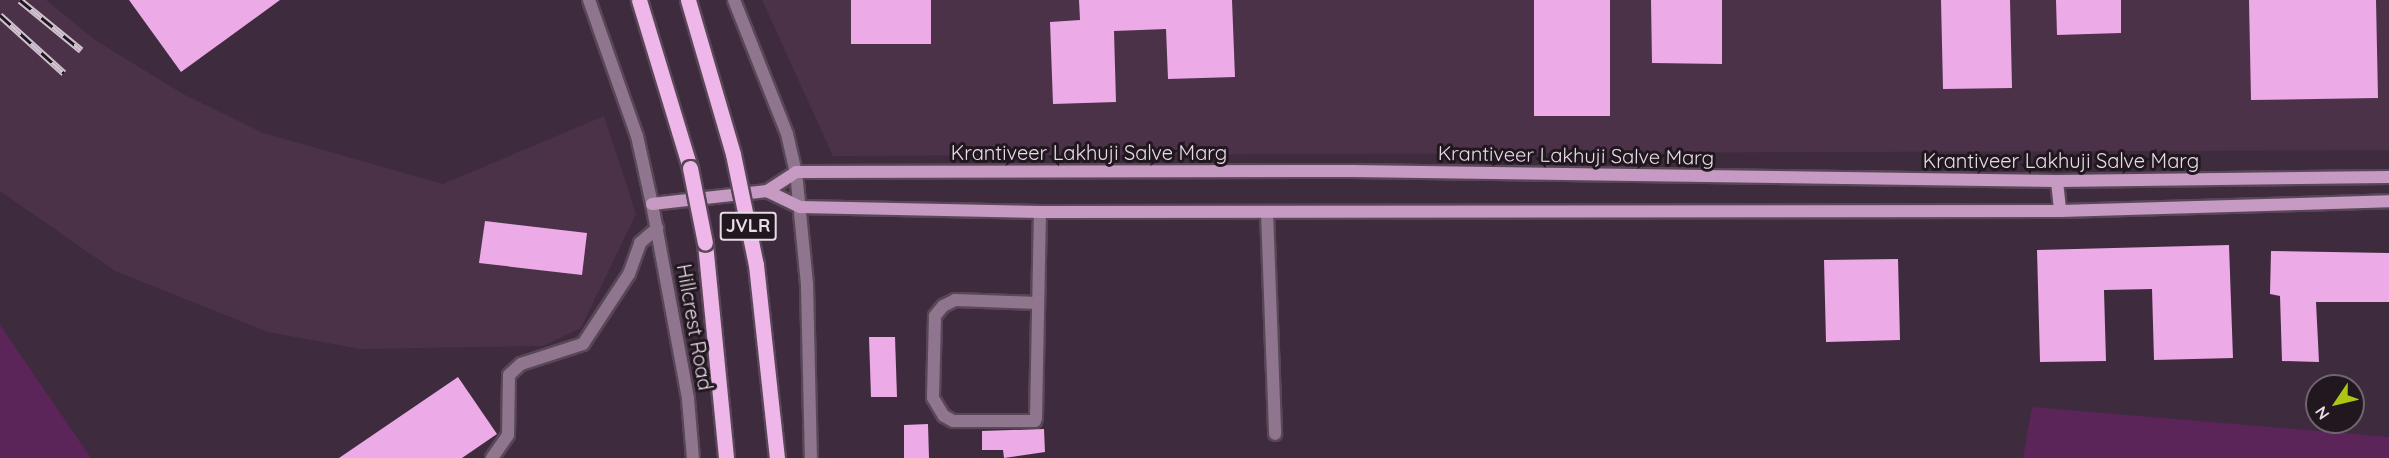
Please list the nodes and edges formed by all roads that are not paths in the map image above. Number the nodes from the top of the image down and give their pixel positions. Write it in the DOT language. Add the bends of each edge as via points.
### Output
graph roads {
  1 [pos="590,0"];
  2 [pos="639,0"];
  3 [pos="688,0"];
  4 [pos="734,0"];
  5 [pos="796,172"];
  6 [pos="2389,177"];
  7 [pos="2057,181"];
  8 [pos="767,191"];
  9 [pos="2389,201"];
  10 [pos="652,204"];
  11 [pos="800,207"];
  12 [pos="2060,211"];
  13 [pos="1040,212"];
  14 [pos="1268,212"];
  15 [pos="657,228"];
  16 [pos="1038,303"];
  17 [pos="1275,434"];
  18 [pos="492,458"];
  19 [pos="693,458"];
  20 [pos="726,458"];
  21 [pos="777,458"];
  22 [pos="811,458"];
  1 -- 10 [label="street, Hillcrest Road" via="637,136"];
  2 -- 20 [label="main road, JVLR, bridge" via="690,168 705,243"];
  3 -- 21 [label="main road, JVLR, bridge" via="733,153 756,265"];
  4 -- 5 [label="street" via="787,134"];
  5 -- 7 [label="main road, Krantiveer Lakhuji Salve Marg" via="1352,171"];
  5 -- 8 [label="main road"];
  5 -- 11 [label="street"];
  6 -- 7 [label="main road, Krantiveer Lakhuji Salve Marg"];
  7 -- 12 [label="main road"];
  8 -- 10 [label="main road"];
  8 -- 11 [label="main road"];
  9 -- 12 [label="main road"];
  10 -- 15 [label="street, Hillcrest Road"];
  11 -- 13 [label="main road"];
  11 -- 22 [label="street"];
  12 -- 14 [label="main road"];
  13 -- 14 [label="main road"];
  13 -- 16 [label="street"];
  14 -- 17 [label="street"];
  15 -- 18 [label="street" via="640,243 629,274 583,344 521,364 509,375 508,435"];
  15 -- 19 [label="street, Hillcrest Road" via="688,399"];
  16 -- 16 [label="street" via="1035,421 964,422 944,416 933,398 935,316 943,306 954,300"];
}
